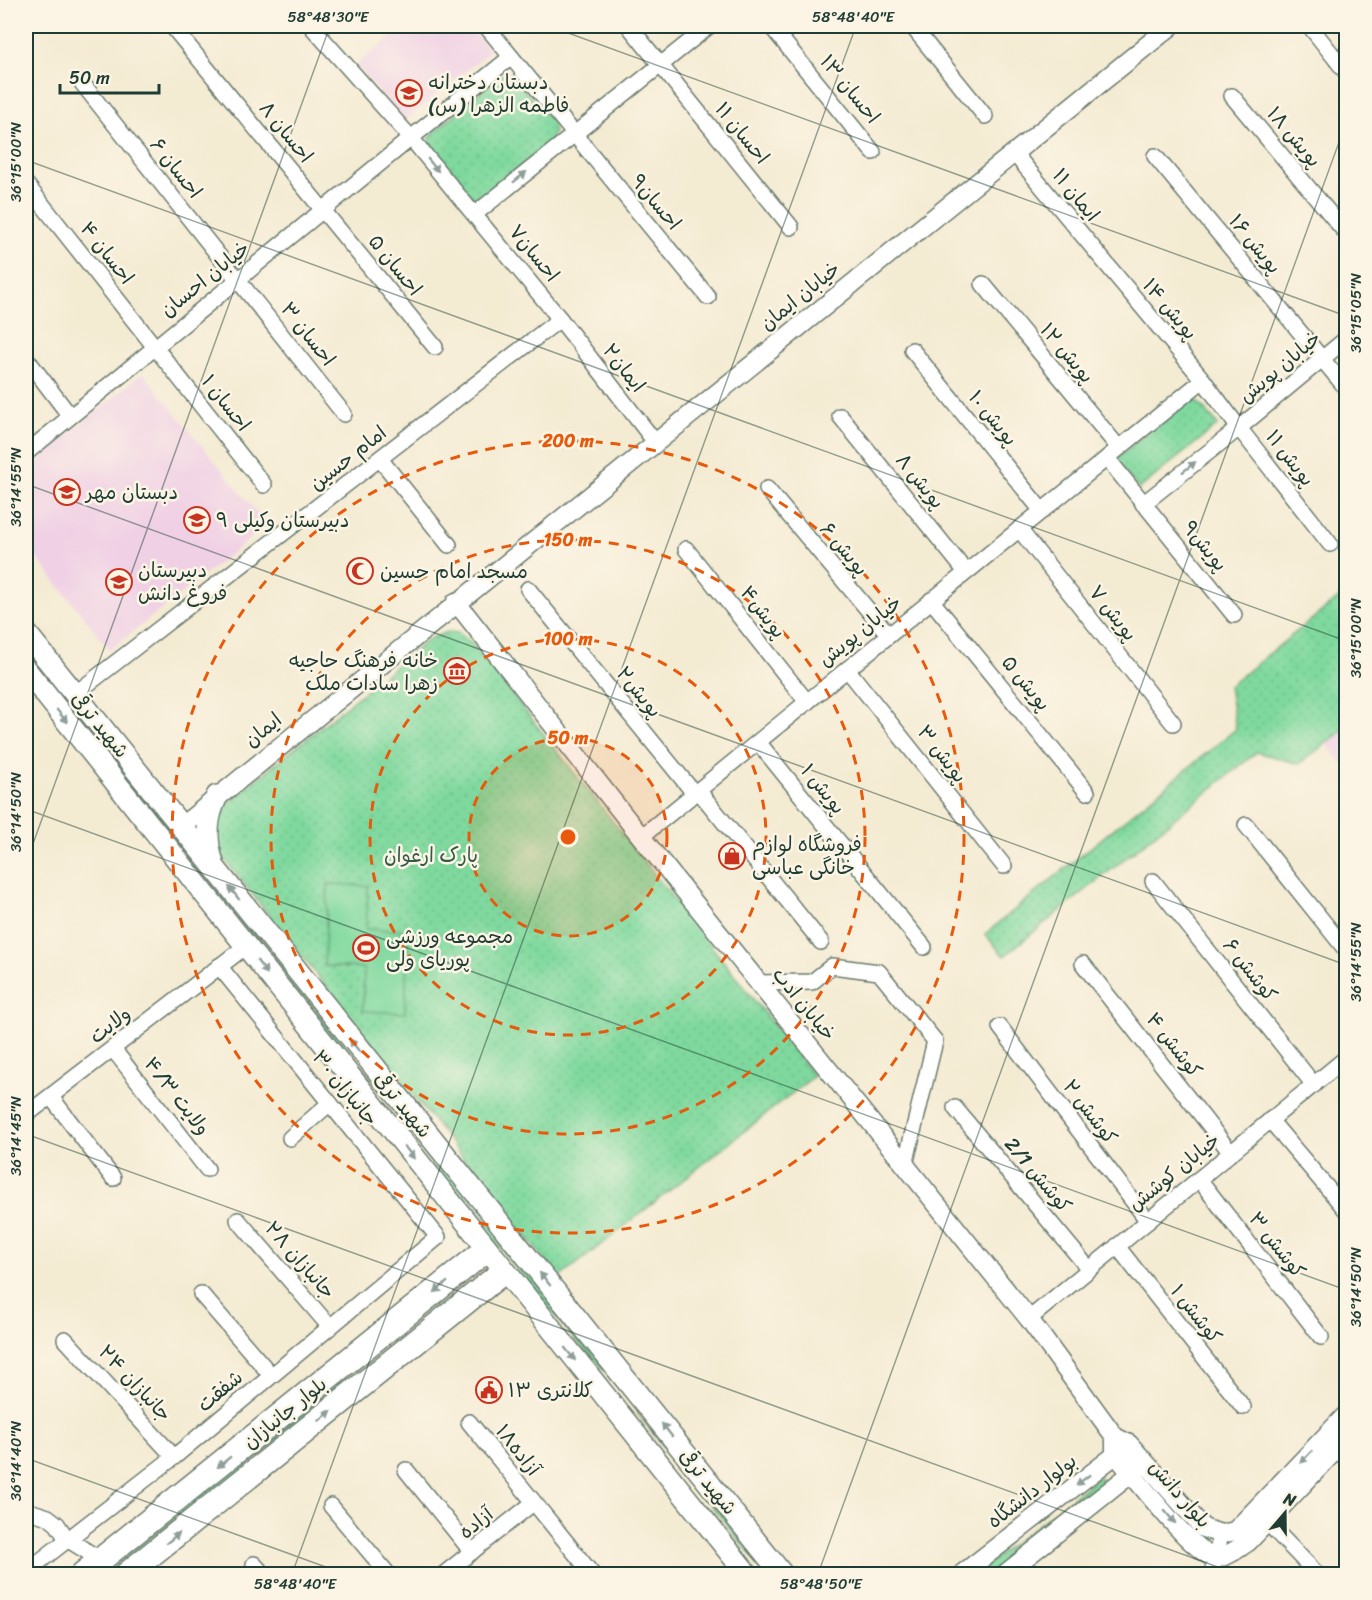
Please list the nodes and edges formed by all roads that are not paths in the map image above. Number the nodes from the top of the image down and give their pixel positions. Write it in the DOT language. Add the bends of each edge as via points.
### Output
graph roads {
  1 [pos="172,26"];
  2 [pos="311,26"];
  3 [pos="486,26"];
  4 [pos="629,26"];
  5 [pos="709,26"];
  6 [pos="771,26"];
  7 [pos="912,26"];
  8 [pos="1171,26"];
  9 [pos="1312,29"];
  10 [pos="511,57"];
  11 [pos="660,65"];
  12 [pos="1347,72"];
  13 [pos="82,83"];
  14 [pos="1232,96"];
  15 [pos="985,116"];
  16 [pos="573,133"];
  17 [pos="411,138"];
  18 [pos="873,152"];
  19 [pos="1014,153"];
  20 [pos="1155,156"];
  21 [pos="26,184"];
  22 [pos="323,210"];
  23 [pos="475,214"];
  24 [pos="791,227"];
  25 [pos="1347,233"];
  26 [pos="1106,265"];
  27 [pos="238,279"];
  28 [pos="983,284"];
  29 [pos="708,297"];
  30 [pos="560,319"];
  31 [pos="1347,339"];
  32 [pos="155,347"];
  33 [pos="435,347"];
  34 [pos="912,351"];
  35 [pos="26,358"];
  36 [pos="1322,359"];
  37 [pos="1203,380"];
  38 [pos="1347,388"];
  39 [pos="344,414"];
  40 [pos="70,416"];
  41 [pos="840,416"];
  42 [pos="1239,428"];
  43 [pos="655,442"];
  44 [pos="26,453"];
  45 [pos="1113,453"];
  46 [pos="380,459"];
  47 [pos="264,485"];
  48 [pos="767,489"];
  49 [pos="1143,504"];
  50 [pos="1042,511"];
  51 [pos="1020,529"];
  52 [pos="1330,543"];
  53 [pos="448,545"];
  54 [pos="686,549"];
  55 [pos="966,572"];
  56 [pos="528,589"];
  57 [pos="931,600"];
  58 [pos="456,602"];
  59 [pos="1234,615"];
  60 [pos="26,633"];
  61 [pos="889,635"];
  62 [pos="847,669"];
  63 [pos="26,670"];
  64 [pos="75,694"];
  65 [pos="807,702"];
  66 [pos="1173,723"];
  67 [pos="758,742"];
  68 [pos="696,792"];
  69 [pos="1087,792"];
  70 [pos="217,796"];
  71 [pos="1246,825"];
  72 [pos="182,826"];
  73 [pos="640,837"];
  74 [pos="1004,866"];
  75 [pos="215,869"];
  76 [pos="1153,881"];
  77 [pos="821,942"];
  78 [pos="246,946"];
  79 [pos="924,946"];
  80 [pos="1347,950"];
  81 [pos="1083,964"];
  82 [pos="219,966"];
  83 [pos="758,983"];
  84 [pos="1000,1028"];
  85 [pos="113,1049"];
  86 [pos="1347,1058"];
  87 [pos="1314,1085"];
  88 [pos="51,1097"];
  89 [pos="330,1103"];
  90 [pos="400,1103"];
  91 [pos="955,1108"];
  92 [pos="26,1115"];
  93 [pos="383,1118"];
  94 [pos="1270,1120"];
  95 [pos="290,1138"];
  96 [pos="1231,1153"];
  97 [pos="905,1165"];
  98 [pos="207,1168"];
  99 [pos="113,1178"];
  100 [pos="1199,1179"];
  101 [pos="1347,1210"];
  102 [pos="238,1220"];
  103 [pos="1148,1221"];
  104 [pos="438,1237"];
  105 [pos="1117,1246"];
  106 [pos="486,1250"];
  107 [pos="1089,1269"];
  108 [pos="503,1272"];
  109 [pos="201,1294"];
  110 [pos="1029,1318"];
  111 [pos="330,1327"];
  112 [pos="1321,1337"];
  113 [pos="65,1338"];
  114 [pos="351,1360"];
  115 [pos="271,1376"];
  116 [pos="367,1382"];
  117 [pos="636,1390"];
  118 [pos="1242,1407"];
  119 [pos="614,1409"];
  120 [pos="1347,1415"];
  121 [pos="469,1422"];
  122 [pos="1347,1439"];
  123 [pos="1120,1445"];
  124 [pos="174,1456"];
  125 [pos="1139,1467"];
  126 [pos="406,1470"];
  127 [pos="533,1503"];
  128 [pos="331,1506"];
  129 [pos="26,1510"];
  130 [pos="1267,1522"];
  131 [pos="1221,1534"];
  132 [pos="67,1539"];
  133 [pos="472,1552"];
  134 [pos="1214,1566"];
  135 [pos="92,1568"];
  136 [pos="26,1572"];
  137 [pos="127,1575"];
  138 [pos="388,1575"];
  139 [pos="444,1575"];
  140 [pos="592,1575"];
  141 [pos="747,1575"];
  142 [pos="782,1575"];
  143 [pos="962,1575"];
  144 [pos="1005,1575"];
  145 [pos="1317,1575"];
  1 -- 22 [label="street, احسان ۸"];
  2 -- 17 [label="street"];
  3 -- 10 [label="street"];
  4 -- 11 [label="street, احسان ۱۱"];
  5 -- 11 [label="street"];
  6 -- 18 [label="street, احسان ۱۳"];
  7 -- 15 [label="street"];
  8 -- 19 [label="street, خیابان ایمان"];
  9 -- 12 [label="street"];
  10 -- 16 [label="street"];
  10 -- 17 [label="street, خیابان احسان"];
  11 -- 16 [label="street"];
  11 -- 24 [label="street, احسان ۱۱"];
  13 -- 27 [label="street, احسان ۶"];
  14 -- 25 [label="street, پویش ۱۸"];
  23 -- 16 [label="street, one-way"];
  16 -- 29 [label="street, احسان۹"];
  17 -- 22 [label="street, خیابان احسان"];
  17 -- 23 [label="street, one-way"];
  19 -- 26 [label="street, ایمان ۱۱"];
  19 -- 43 [label="street, خیابان ایمان"];
  20 -- 36 [label="street, پویش ۱۶"];
  21 -- 32 [label="street, احسان ۴"];
  22 -- 27 [label="street, خیابان احسان"];
  22 -- 33 [label="street, احسان ۵"];
  23 -- 30 [label="street, احسان۷"];
  26 -- 37 [label="street, پویش ۱۴"];
  27 -- 32 [label="street, خیابان احسان"];
  27 -- 39 [label="street, احسان ۳"];
  28 -- 45 [label="street, پویش ۱۲"];
  30 -- 43 [label="street, ایمان۲"];
  30 -- 46 [label="street, امام حسین"];
  31 -- 36 [label="street, خیابان پویش"];
  32 -- 40 [label="street, خیابان احسان"];
  32 -- 47 [label="street, احسان ۱"];
  34 -- 50 [label="street, پویش ۱۰"];
  35 -- 40 [label="street"];
  36 -- 38 [label="street, پویش ۱۶"];
  36 -- 42 [label="street, خیابان پویش"];
  37 -- 42 [label="street, خیابان پویش"];
  37 -- 45 [label="street, خیابان پویش"];
  40 -- 44 [label="street, خیابان احسان"];
  41 -- 55 [label="street, پویش ۸"];
  49 -- 42 [label="street, خیابان پویش, one-way"];
  42 -- 52 [label="street, پویش ۱۱"];
  43 -- 58 [label="street, خیابان ایمان"];
  45 -- 49 [label="street"];
  45 -- 50 [label="street, خیابان پویش"];
  46 -- 53 [label="street"];
  46 -- 64 [label="street, امام حسین"];
  48 -- 61 [label="street, پویش ۶"];
  49 -- 59 [label="street, پویش۹"];
  50 -- 51 [label="street, خیابان پویش"];
  51 -- 55 [label="street, خیابان پویش"];
  51 -- 66 [label="street, پویش ۷"];
  54 -- 65 [label="street, پویش۴"];
  55 -- 57 [label="street, خیابان پویش"];
  56 -- 68 [label="street, پویش۲"];
  57 -- 61 [label="street, خیابان پویش"];
  57 -- 69 [label="street, پویش ۵"];
  58 -- 70 [label="street, ایمان"];
  58 -- 73 [label="street, خیابان ادب"];
  60 -- 64 [label="main road, شهید ترقی"];
  61 -- 62 [label="street, خیابان پویش"];
  62 -- 65 [label="street, خیابان پویش"];
  62 -- 74 [label="street, پویش ۳"];
  63 -- 78 [label="main road, شهید ترقی, one-way"];
  64 -- 72 [label="main road, شهید ترقی"];
  65 -- 67 [label="street, خیابان پویش"];
  67 -- 68 [label="street, خیابان پویش"];
  67 -- 79 [label="street, پویش ۱"];
  68 -- 73 [label="street, خیابان پویش"];
  68 -- 77 [label="street, پویش۲"];
  70 -- 72 [label="street, ایمان"];
  70 -- 75 [label="main road" via="211,808 207,838"];
  71 -- 80 [label="street"];
  72 -- 75 [label="main road, شهید ترقی"];
  73 -- 83 [label="street, خیابان ادب"];
  90 -- 75 [label="main road, شهید ترقی, one-way"];
  76 -- 87 [label="street, کوشش ۶"];
  78 -- 82 [label="street, ولایت"];
  78 -- 93 [label="main road, شهید ترقی, one-way"];
  81 -- 96 [label="street, کوشش ۴"];
  82 -- 85 [label="street, ولایت"];
  82 -- 89 [label="street, جانبازان ۳۰"];
  83 -- 97 [label="street, خیابان ادب"];
  83 -- 97 [label="street" via="812,982 832,966 879,972 935,1041"];
  84 -- 103 [label="street, کوشش ۲"];
  85 -- 88 [label="street, ولایت"];
  85 -- 98 [label="street, ولایت ۴/۳"];
  86 -- 87 [label="street, خیابان کوشش"];
  87 -- 94 [label="street, خیابان کوشش"];
  88 -- 92 [label="street, ولایت"];
  88 -- 99 [label="street"];
  89 -- 95 [label="street"];
  89 -- 104 [label="street, جانبازان ۳۰"];
  90 -- 93 [label="main road"];
  117 -- 90 [label="main road, شهید ترقی, one-way"];
  91 -- 107 [label="street, کوشش 2/1"];
  93 -- 106 [label="main road, شهید ترقی, one-way"];
  94 -- 96 [label="street, خیابان کوشش"];
  94 -- 101 [label="street"];
  96 -- 100 [label="street, خیابان کوشش"];
  97 -- 110 [label="street, خیابان ادب"];
  100 -- 103 [label="street, خیابان کوشش"];
  100 -- 112 [label="street, کوشش ۳"];
  102 -- 111 [label="street, جانبازان ۲۸"];
  103 -- 105 [label="street, خیابان کوشش"];
  104 -- 111 [label="street, شفقت"];
  105 -- 107 [label="street, خیابان کوشش"];
  105 -- 118 [label="street, کوشش ۱"];
  106 -- 108 [label="main road, شهید ترقی"];
  106 -- 114 [label="main road, بلوار جانبازان, one-way"];
  107 -- 110 [label="street, خیابان کوشش"];
  108 -- 116 [label="main road, بلوار جانبازان"];
  108 -- 119 [label="main road, شهید ترقی, one-way"];
  109 -- 115 [label="street"];
  110 -- 123 [label="street, خیابان ادب"];
  111 -- 115 [label="street, شفقت"];
  113 -- 124 [label="street, جانبازان ۲۴"];
  114 -- 116 [label="main road"];
  114 -- 135 [label="main road, بلوار جانبازان, one-way"];
  115 -- 124 [label="street, شفقت"];
  137 -- 116 [label="main road, بلوار جانبازان, one-way"];
  117 -- 119 [label="main road"];
  142 -- 117 [label="main road, شهید ترقی, one-way"];
  119 -- 141 [label="main road, شهید ترقی"];
  120 -- 131 [label="street, بلوار دانش, one-way" via="1235,1530"];
  121 -- 127 [label="street, آزاده۱۸"];
  122 -- 130 [label="street"];
  123 -- 125 [label="street, بلوار دانش"];
  123 -- 143 [label="street, بولوار دانشگاه, one-way"];
  124 -- 132 [label="street, شفقت"];
  125 -- 131 [label="street, بلوار دانش" via="1203,1527"];
  125 -- 134 [label="street, بلوار دانش, one-way" via="1196,1548"];
  125 -- 144 [label="street"];
  126 -- 133 [label="street"];
  127 -- 133 [label="street, آزاده"];
  127 -- 140 [label="street, آزاده۱۸"];
  128 -- 138 [label="street"];
  129 -- 132 [label="street" via="48,1517"];
  130 -- 134 [label="street" via="1248,1542"];
  130 -- 145 [label="street"];
  131 -- 134 [label="street"];
  132 -- 135 [label="street"];
  132 -- 136 [label="street, شفقت"];
  133 -- 139 [label="street, آزاده"];
}
